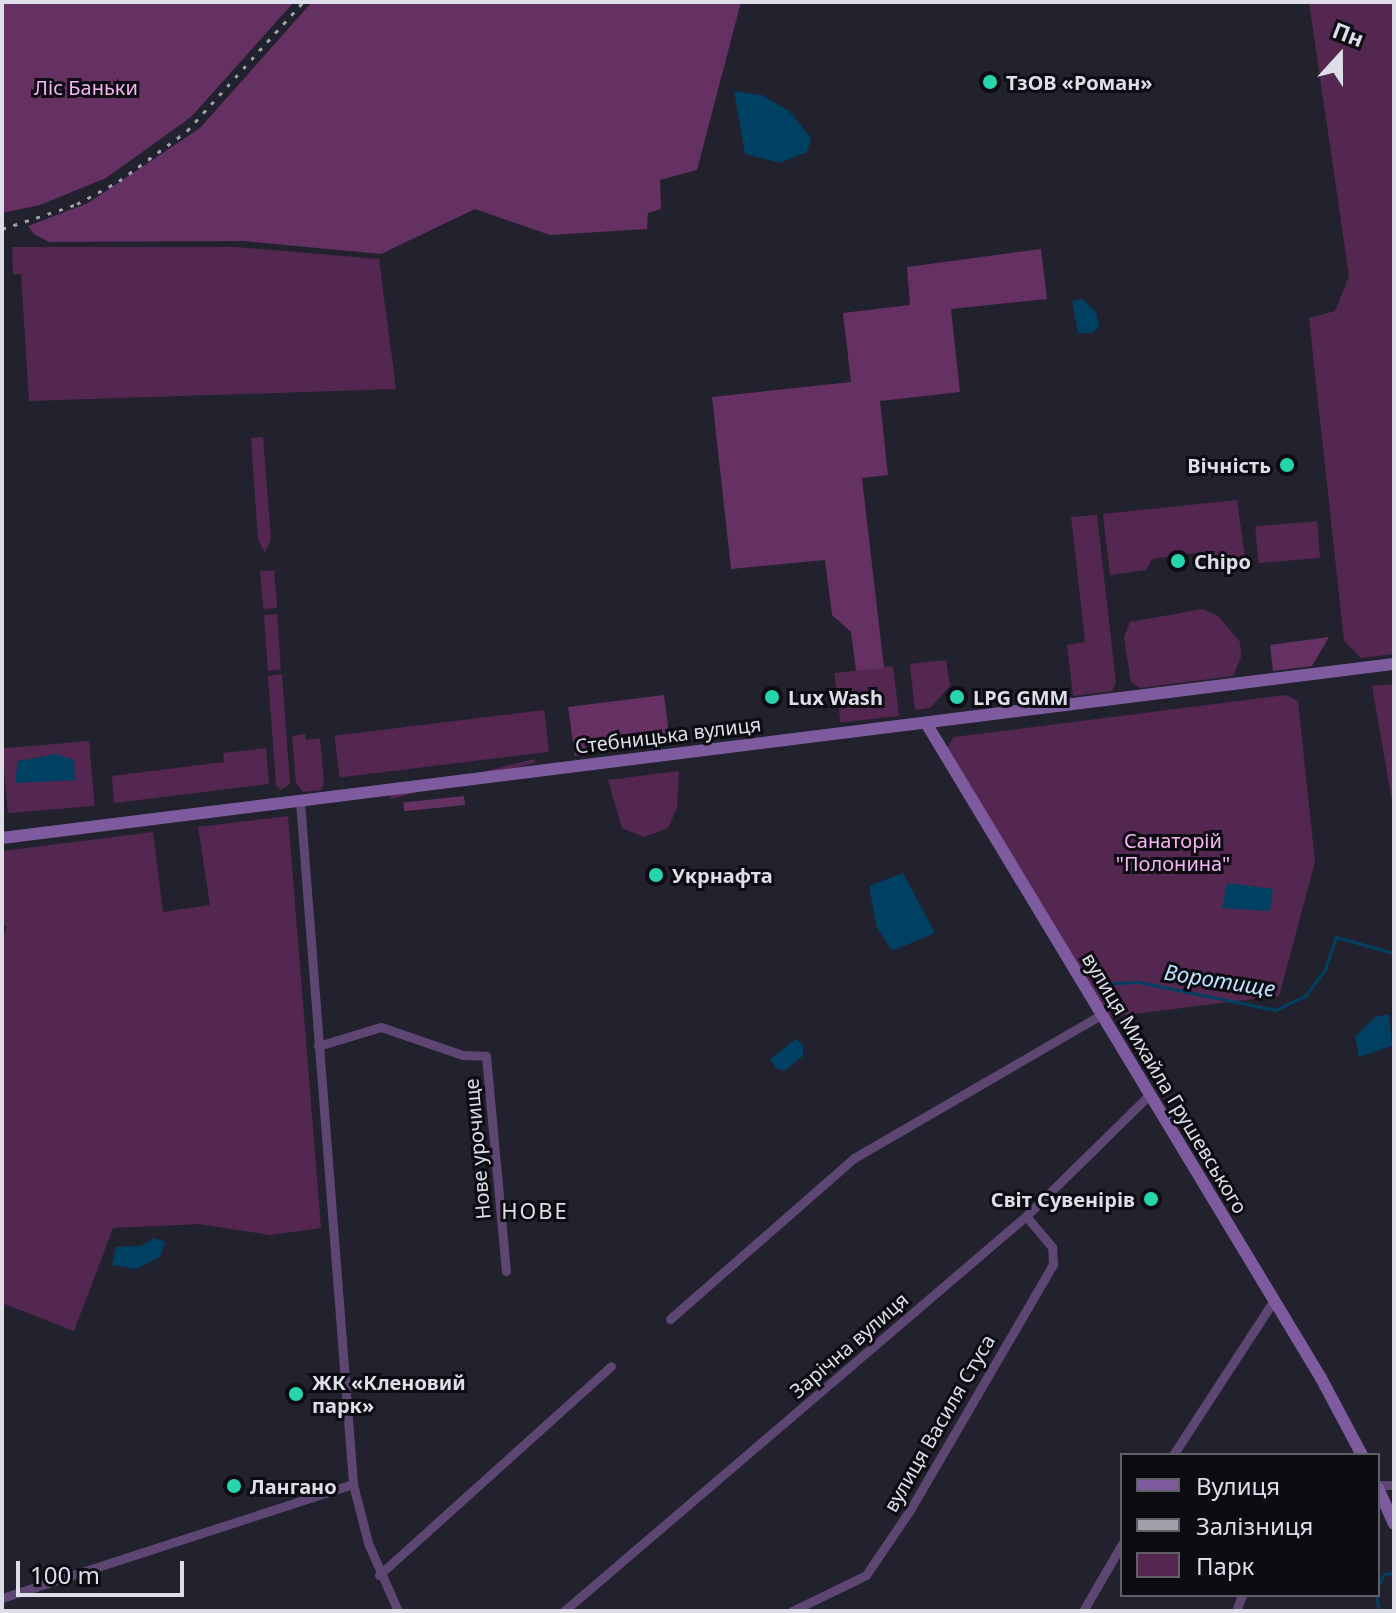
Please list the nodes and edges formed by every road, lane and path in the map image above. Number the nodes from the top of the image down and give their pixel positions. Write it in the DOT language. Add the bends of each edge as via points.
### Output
graph roads {
  1 [pos="1394,664"];
  2 [pos="928,728"];
  3 [pos="300,801"];
  4 [pos="2,838"];
  5 [pos="1101,1015"];
  6 [pos="318,1046"];
  7 [pos="1148,1096"];
  8 [pos="1026,1216"];
  9 [pos="506,1271"];
  10 [pos="1274,1300"];
  11 [pos="670,1319"];
  12 [pos="611,1366"];
  13 [pos="1174,1453"];
  14 [pos="1357,1453"];
  15 [pos="353,1484"];
  16 [pos="1380,1492"];
  17 [pos="1394,1524"];
  18 [pos="1120,1547"];
  19 [pos="379,1575"];
  20 [pos="2,1598"];
  21 [pos="398,1611"];
  22 [pos="564,1611"];
  23 [pos="792,1611"];
  24 [pos="1083,1611"];
  1 -- 2 [label="street, Стебницька вулиця"];
  2 -- 3 [label="street, Стебницька вулиця"];
  2 -- 5 [label="street, вулиця Михайла Грушевського"];
  3 -- 4 [label="street, Стебницька вулиця"];
  3 -- 6 [label="street"];
  5 -- 7 [label="street, вулиця Михайла Грушевського"];
  5 -- 11 [label="street" via="854,1158"];
  6 -- 9 [label="street, Нове урочище" via="381,1027 463,1055 486,1056"];
  6 -- 15 [label="street"];
  7 -- 8 [label="street, Зарічна вулиця"];
  7 -- 10 [label="street, вулиця Михайла Грушевського"];
  8 -- 22 [label="street, Зарічна вулиця"];
  8 -- 23 [label="street, вулиця Василя Стуса" via="1052,1247 1053,1264 910,1510 856,1583"];
  10 -- 13 [label="street"];
  10 -- 14 [label="street, вулиця Михайла Грушевського"];
  12 -- 19 [label="street"];
  15 -- 19 [label="street"];
  15 -- 20 [label="street"];
  16 -- 17 [label="street"];
  18 -- 24 [label="street"];
  19 -- 21 [label="street"];
}
